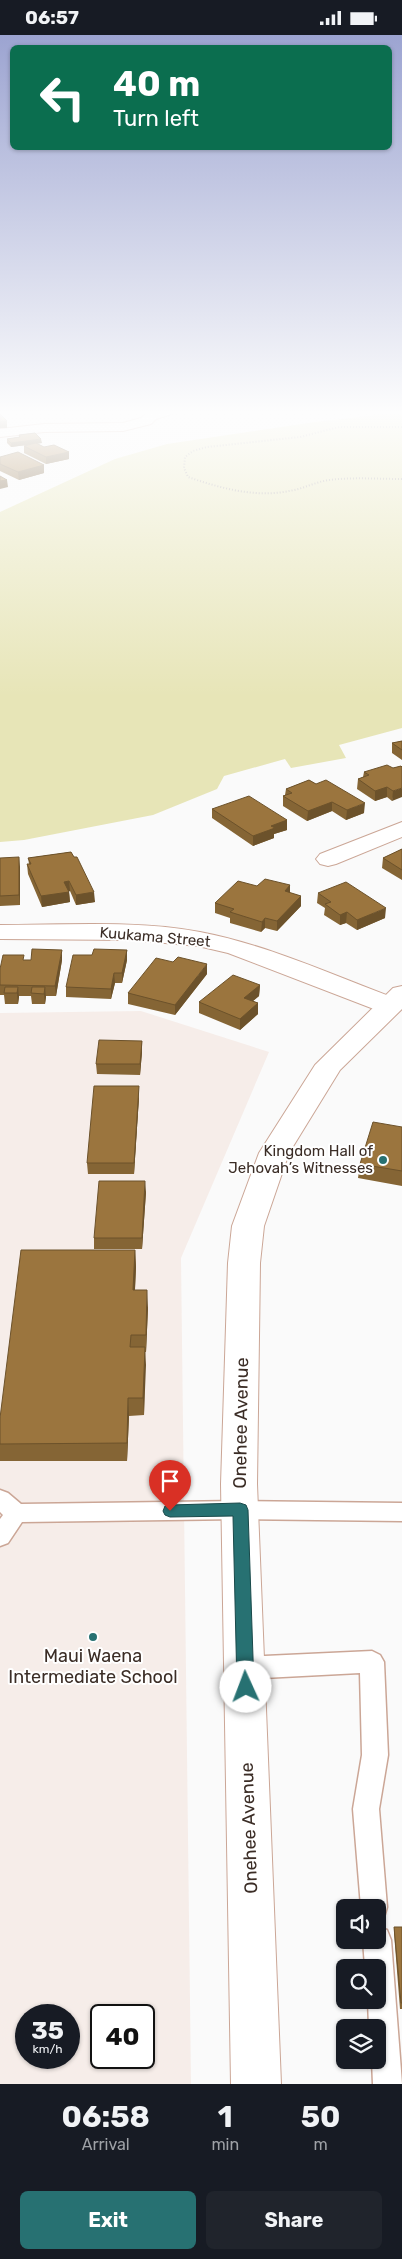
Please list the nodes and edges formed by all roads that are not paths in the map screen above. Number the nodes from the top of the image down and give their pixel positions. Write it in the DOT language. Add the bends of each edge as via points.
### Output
graph roads {
  1 [pos="402,829"];
  2 [pos="328,859"];
  3 [pos="0,932"];
  4 [pos="395,999"];
  5 [pos="8,1505"];
  6 [pos="240,1510"];
  7 [pos="402,1512"];
  8 [pos="0,1537"];
  9 [pos="245,1669"];
  10 [pos="373,1899"];
  11 [pos="378,1949"];
  12 [pos="256,2084"];
  13 [pos="388,2084"];
  1 -- 2 [label="street"];
  3 -- 4 [label="street, Kuukama Street" via="132,933 198,939 234,947"];
  4 -- 6 [label="street, Onehee Avenue" via="329,1065 274,1153 248,1226 244,1263"];
  5 -- 6 [label="lane"];
  5 -- 8 [label="lane"];
  6 -- 7 [label="lane"];
  6 -- 9 [label="street, Onehee Avenue"];
  9 -- 10 [label="lane" via="372,1662 375,1755 366,1809"];
  9 -- 12 [label="street, Onehee Avenue"];
  11 -- 13 [label="lane"];
}
